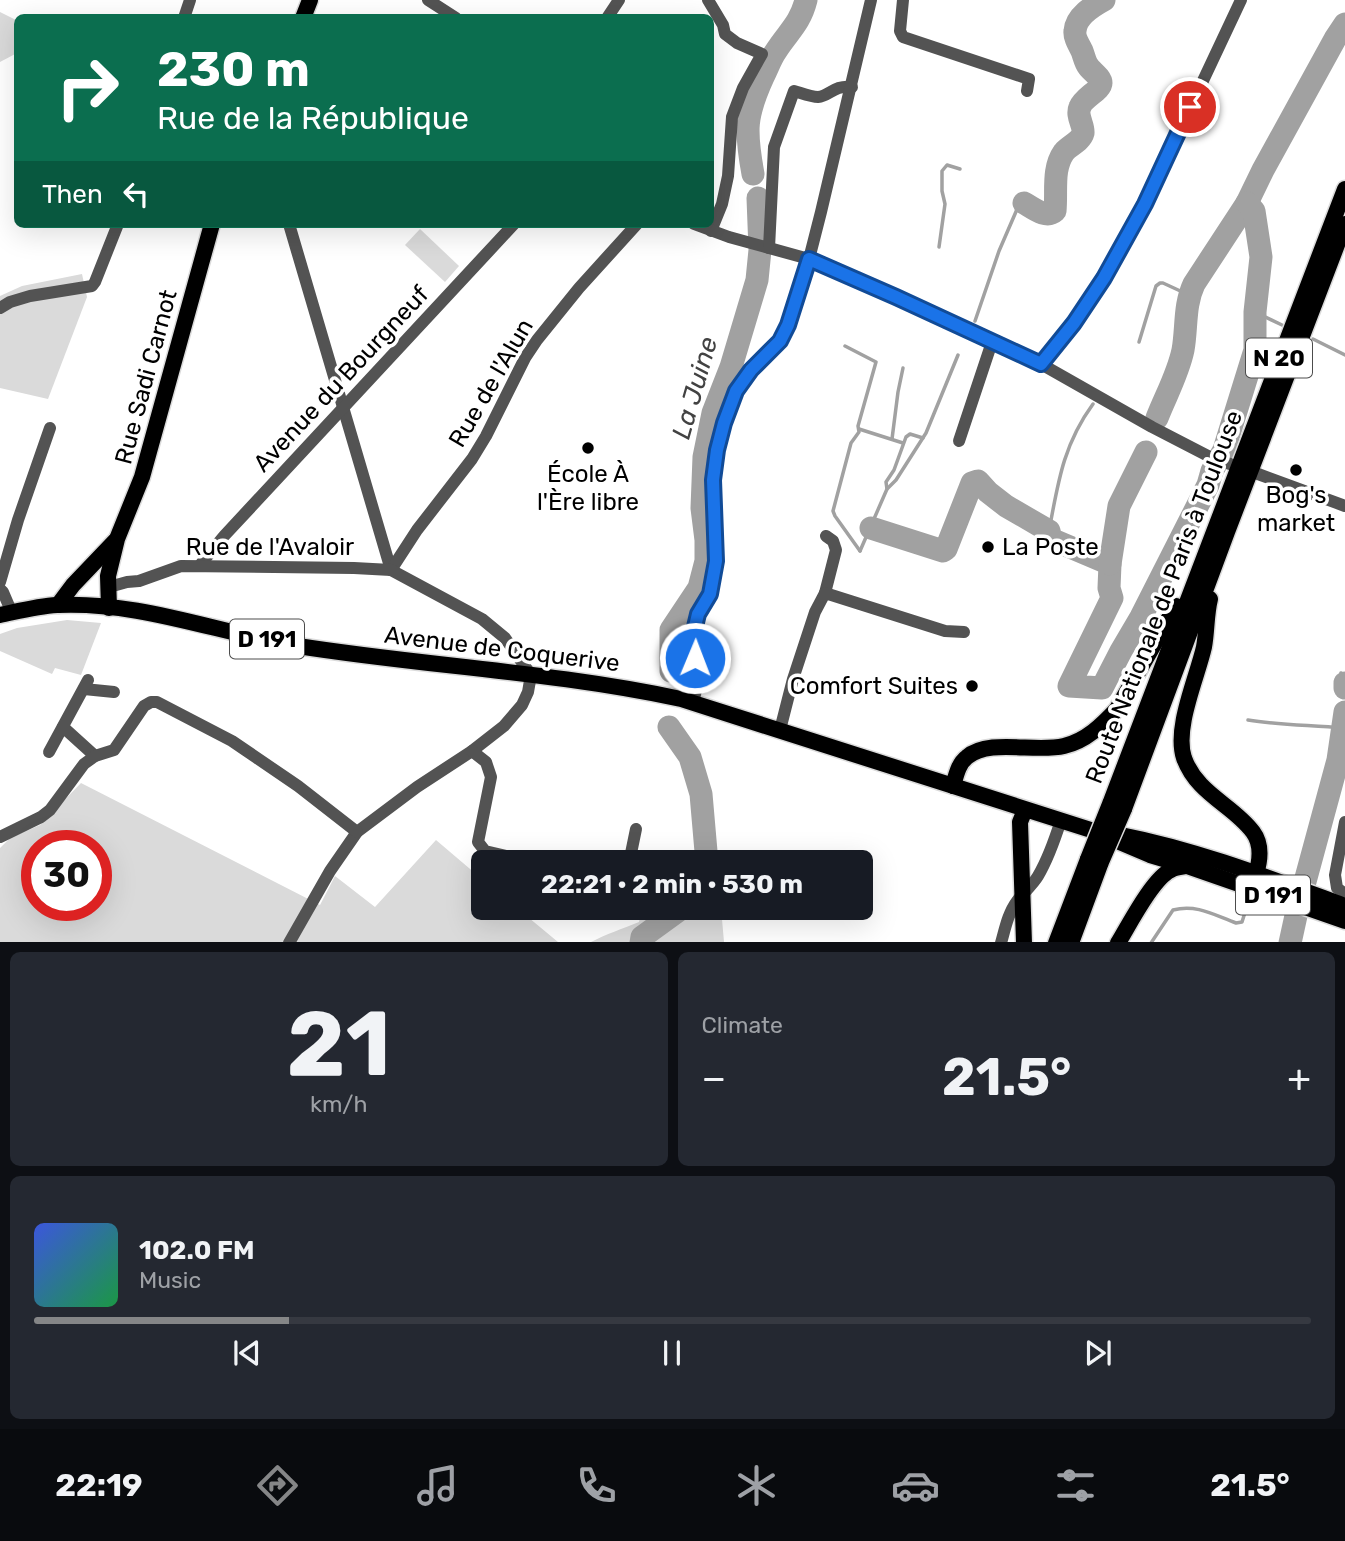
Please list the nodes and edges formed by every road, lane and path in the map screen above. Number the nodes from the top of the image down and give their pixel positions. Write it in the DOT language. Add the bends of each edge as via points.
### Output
graph roads {
  1 [pos="428,0"];
  2 [pos="708,0"];
  3 [pos="872,0"];
  4 [pos="903,0"];
  5 [pos="1241,0"];
  6 [pos="450,14"];
  7 [pos="852,88"];
  8 [pos="1027,91"];
  9 [pos="1345,189"];
  10 [pos="714,224"];
  11 [pos="1345,224"];
  12 [pos="116,228"];
  13 [pos="211,228"];
  14 [pos="290,228"];
  15 [pos="510,228"];
  16 [pos="633,228"];
  17 [pos="704,228"];
  18 [pos="712,228"];
  19 [pos="711,231"];
  20 [pos="769,248"];
  21 [pos="809,259"];
  22 [pos="0,308"];
  23 [pos="992,342"];
  24 [pos="1041,364"];
  25 [pos="344,407"];
  26 [pos="50,428"];
  27 [pos="959,440"];
  28 [pos="1228,463"];
  29 [pos="1258,474"];
  30 [pos="1345,506"];
  31 [pos="1221,530"];
  32 [pos="827,536"];
  33 [pos="117,539"];
  34 [pos="93,565"];
  35 [pos="200,565"];
  36 [pos="391,570"];
  37 [pos="0,582"];
  38 [pos="109,587"];
  39 [pos="0,589"];
  40 [pos="825,593"];
  41 [pos="58,605"];
  42 [pos="86,605"];
  43 [pos="109,608"];
  44 [pos="6,614"];
  45 [pos="964,632"];
  46 [pos="531,674"];
  47 [pos="114,692"];
  48 [pos="693,702"];
  49 [pos="63,727"];
  50 [pos="780,730"];
  51 [pos="472,751"];
  52 [pos="49,752"];
  53 [pos="95,757"];
  54 [pos="953,786"];
  55 [pos="1025,810"];
  56 [pos="1061,820"];
  57 [pos="1345,822"];
  58 [pos="636,829"];
  59 [pos="1091,830"];
  60 [pos="357,832"];
  61 [pos="0,837"];
  62 [pos="1141,839"];
  63 [pos="484,850"];
  64 [pos="632,850"];
  65 [pos="1150,855"];
  66 [pos="1095,861"];
  67 [pos="1194,868"];
  68 [pos="1256,874"];
  69 [pos="1345,894"];
  70 [pos="1024,895"];
  71 [pos="1345,906"];
  72 [pos="1136,912"];
  73 [pos="1345,921"];
  74 [pos="290,942"];
  75 [pos="1001,942"];
  76 [pos="1024,942"];
  77 [pos="1056,942"];
  78 [pos="1071,942"];
  79 [pos="1119,942"];
  1 -- 6 [label="street"];
  2 -- 10 [label="street" via="725,33 762,54 732,117 728,176"];
  3 -- 7 [label="street"];
  4 -- 8 [label="street" via="903,37 1029,79"];
  5 -- 24 [label="street" via="1139,215 1104,278"];
  7 -- 20 [label="street" via="835,88 818,97 794,91 774,147"];
  7 -- 21 [label="street"];
  9 -- 31 [label="main road, Route Nationale de Paris à Toulouse / N 20"];
  11 -- 31 [label="main road, Route Nationale de Paris à Toulouse / N 20"];
  12 -- 22 [label="street" via="92,286 30,296"];
  13 -- 33 [label="main road, Rue Sadi Carnot" via="142,477"];
  14 -- 25 [label="street"];
  15 -- 25 [label="street, Avenue du Bourgneuf"];
  16 -- 36 [label="street, Rue de l'Alun" via="537,340 472,459"];
  17 -- 19 [label="street"];
  18 -- 19 [label="street"];
  19 -- 20 [label="street"];
  20 -- 21 [label="street"];
  21 -- 23 [label="street"];
  21 -- 48 [label="street" via="780,341 736,391 724,423 713,480 716,561 710,594 693,635 698,683"];
  23 -- 24 [label="street"];
  23 -- 27 [label="street"];
  24 -- 28 [label="street"];
  25 -- 35 [label="street, Avenue du Bourgneuf"];
  25 -- 36 [label="street"];
  26 -- 37 [label="street"];
  29 -- 30 [label="street"];
  31 -- 54 [label="main road" via="1118,709 1104,723 1065,746 976,751 958,769"];
  31 -- 66 [label="main road, Route Nationale de Paris à Toulouse / N 20, bridge"];
  31 -- 68 [label="main road" via="1204,645 1181,744 1190,770 1206,791 1254,833 1259,847"];
  32 -- 40 [label="street" via="836,550"];
  33 -- 34 [label="main road, Rue Sadi Carnot"];
  33 -- 38 [label="main road, Rue Sadi Carnot"];
  34 -- 41 [label="main road, Rue Sadi Carnot"];
  34 -- 42 [label="main road"];
  35 -- 36 [label="street, Rue de l'Avaloir"];
  35 -- 38 [label="street, Rue de l'Avaloir"];
  36 -- 46 [label="street" via="482,619 505,638"];
  38 -- 43 [label="main road, Rue Sadi Carnot"];
  39 -- 44 [label="street"];
  40 -- 45 [label="street" via="944,631"];
  40 -- 50 [label="street" via="815,612"];
  41 -- 42 [label="main road, Avenue de Coquerive / D 191"];
  41 -- 44 [label="main road, D 191"];
  42 -- 43 [label="main road, Avenue de Coquerive / D 191"];
  43 -- 46 [label="main road, Avenue de Coquerive / D 191" via="295,646"];
  46 -- 48 [label="main road, Avenue de Coquerive / D 191"];
  46 -- 51 [label="street" via="522,705"];
  47 -- 49 [label="street" via="86,685"];
  48 -- 50 [label="main road, Avenue de Coquerive / D 191"];
  49 -- 52 [label="street"];
  49 -- 53 [label="street"];
  50 -- 54 [label="main road, Avenue de Coquerive / D 191"];
  51 -- 60 [label="street"];
  51 -- 63 [label="street" via="486,762 491,777 478,842"];
  53 -- 60 [label="street" via="114,750 144,706 157,702 232,741"];
  53 -- 61 [label="street" via="84,764 50,810"];
  54 -- 55 [label="main road, Avenue de Coquerive / D 191"];
  55 -- 56 [label="main road, Avenue de Coquerive / D 191"];
  55 -- 70 [label="main road" via="1020,822"];
  56 -- 59 [label="main road, Avenue de Coquerive / D 191"];
  56 -- 70 [label="street" via="1044,865"];
  57 -- 69 [label="street" via="1335,874 1337,888"];
  58 -- 64 [label="street"];
  59 -- 62 [label="main road, D 191"];
  59 -- 65 [label="main road, D 191"];
  60 -- 74 [label="street"];
  62 -- 65 [label="main road"];
  62 -- 68 [label="main road, D 191"];
  65 -- 67 [label="main road, D 191"];
  65 -- 72 [label="main road" via="1150,876"];
  66 -- 77 [label="main road, Route Nationale de Paris à Toulouse / N 20"];
  66 -- 78 [label="main road, Route Nationale de Paris à Toulouse / N 20"];
  67 -- 68 [label="main road" via="1217,869 1248,879"];
  67 -- 72 [label="main road" via="1169,870"];
  67 -- 73 [label="main road, D 191"];
  68 -- 71 [label="main road, D 191"];
  70 -- 75 [label="street" via="1008,920"];
  70 -- 76 [label="main road"];
  72 -- 79 [label="main road"];
}
